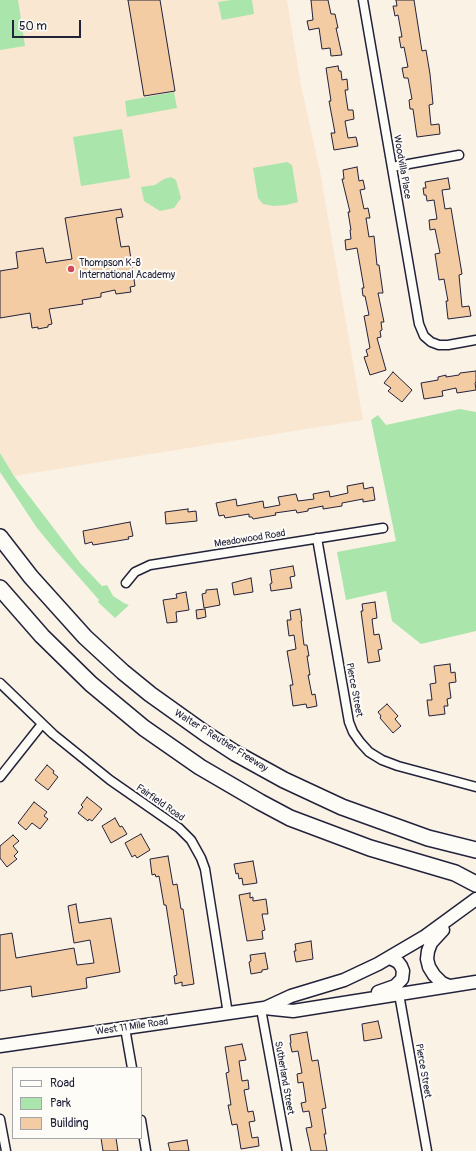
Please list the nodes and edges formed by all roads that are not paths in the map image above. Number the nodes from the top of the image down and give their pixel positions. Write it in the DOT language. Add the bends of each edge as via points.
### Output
graph roads {
  1 [pos="363,0"];
  2 [pos="459,155"];
  3 [pos="392,167"];
  4 [pos="476,340"];
  5 [pos="382,528"];
  6 [pos="0,537"];
  7 [pos="317,538"];
  8 [pos="126,583"];
  9 [pos="0,588"];
  10 [pos="0,683"];
  11 [pos="42,724"];
  12 [pos="0,777"];
  13 [pos="476,787"];
  14 [pos="476,850"];
  15 [pos="476,884"];
  16 [pos="476,899"];
  17 [pos="461,910"];
  18 [pos="390,958"];
  19 [pos="476,982"];
  20 [pos="449,986"];
  21 [pos="399,994"];
  22 [pos="335,1004"];
  23 [pos="263,1009"];
  24 [pos="228,1014"];
  25 [pos="125,1028"];
  26 [pos="0,1046"];
  27 [pos="132,1067"];
  28 [pos="0,1119"];
  29 [pos="142,1126"];
  30 [pos="6,1151"];
  31 [pos="146,1151"];
  32 [pos="287,1151"];
  33 [pos="427,1151"];
  1 -- 3 [label="street, Woodvilla Place"];
  2 -- 3 [label="street"];
  3 -- 4 [label="street, Woodvilla Place" via="419,324 424,336 431,342 443,345"];
  5 -- 7 [label="street, Meadowood Road"];
  6 -- 14 [label="highway, Walter P Reuther Freeway" via="36,583 85,637 150,694 206,734 260,767 342,807 428,838"];
  7 -- 8 [label="street, Meadowood Road" via="150,565 135,572"];
  7 -- 13 [label="street, Pierce Street" via="349,722 353,732 369,752 382,760"];
  9 -- 15 [label="highway" via="42,636 91,684 144,728 200,767 260,802 304,823 370,848 455,873"];
  10 -- 11 [label="street, Fairfield Road"];
  11 -- 12 [label="street"];
  11 -- 24 [label="street, Fairfield Road" via="110,780 179,828 191,840 203,863"];
  16 -- 17 [label="main road, West 11 Mile Road"];
  17 -- 18 [label="main road, West 11 Mile Road"];
  17 -- 20 [label="main road" via="434,939 428,951 427,959 431,972 439,981"];
  18 -- 22 [label="main road" via="398,962 402,968 403,976 398,984"];
  18 -- 23 [label="main road, West 11 Mile Road" via="344,980 291,996"];
  19 -- 20 [label="main road, West 11 Mile Road"];
  20 -- 21 [label="main road, West 11 Mile Road"];
  21 -- 22 [label="main road, West 11 Mile Road"];
  21 -- 33 [label="street, Pierce Street"];
  22 -- 23 [label="main road, West 11 Mile Road" via="293,1011"];
  23 -- 24 [label="main road, West 11 Mile Road"];
  23 -- 32 [label="street, Sutherland Street"];
  24 -- 25 [label="main road, West 11 Mile Road"];
  25 -- 26 [label="main road, West 11 Mile Road"];
  25 -- 27 [label="street"];
  28 -- 30 [label="street"];
  29 -- 31 [label="street"];
}
